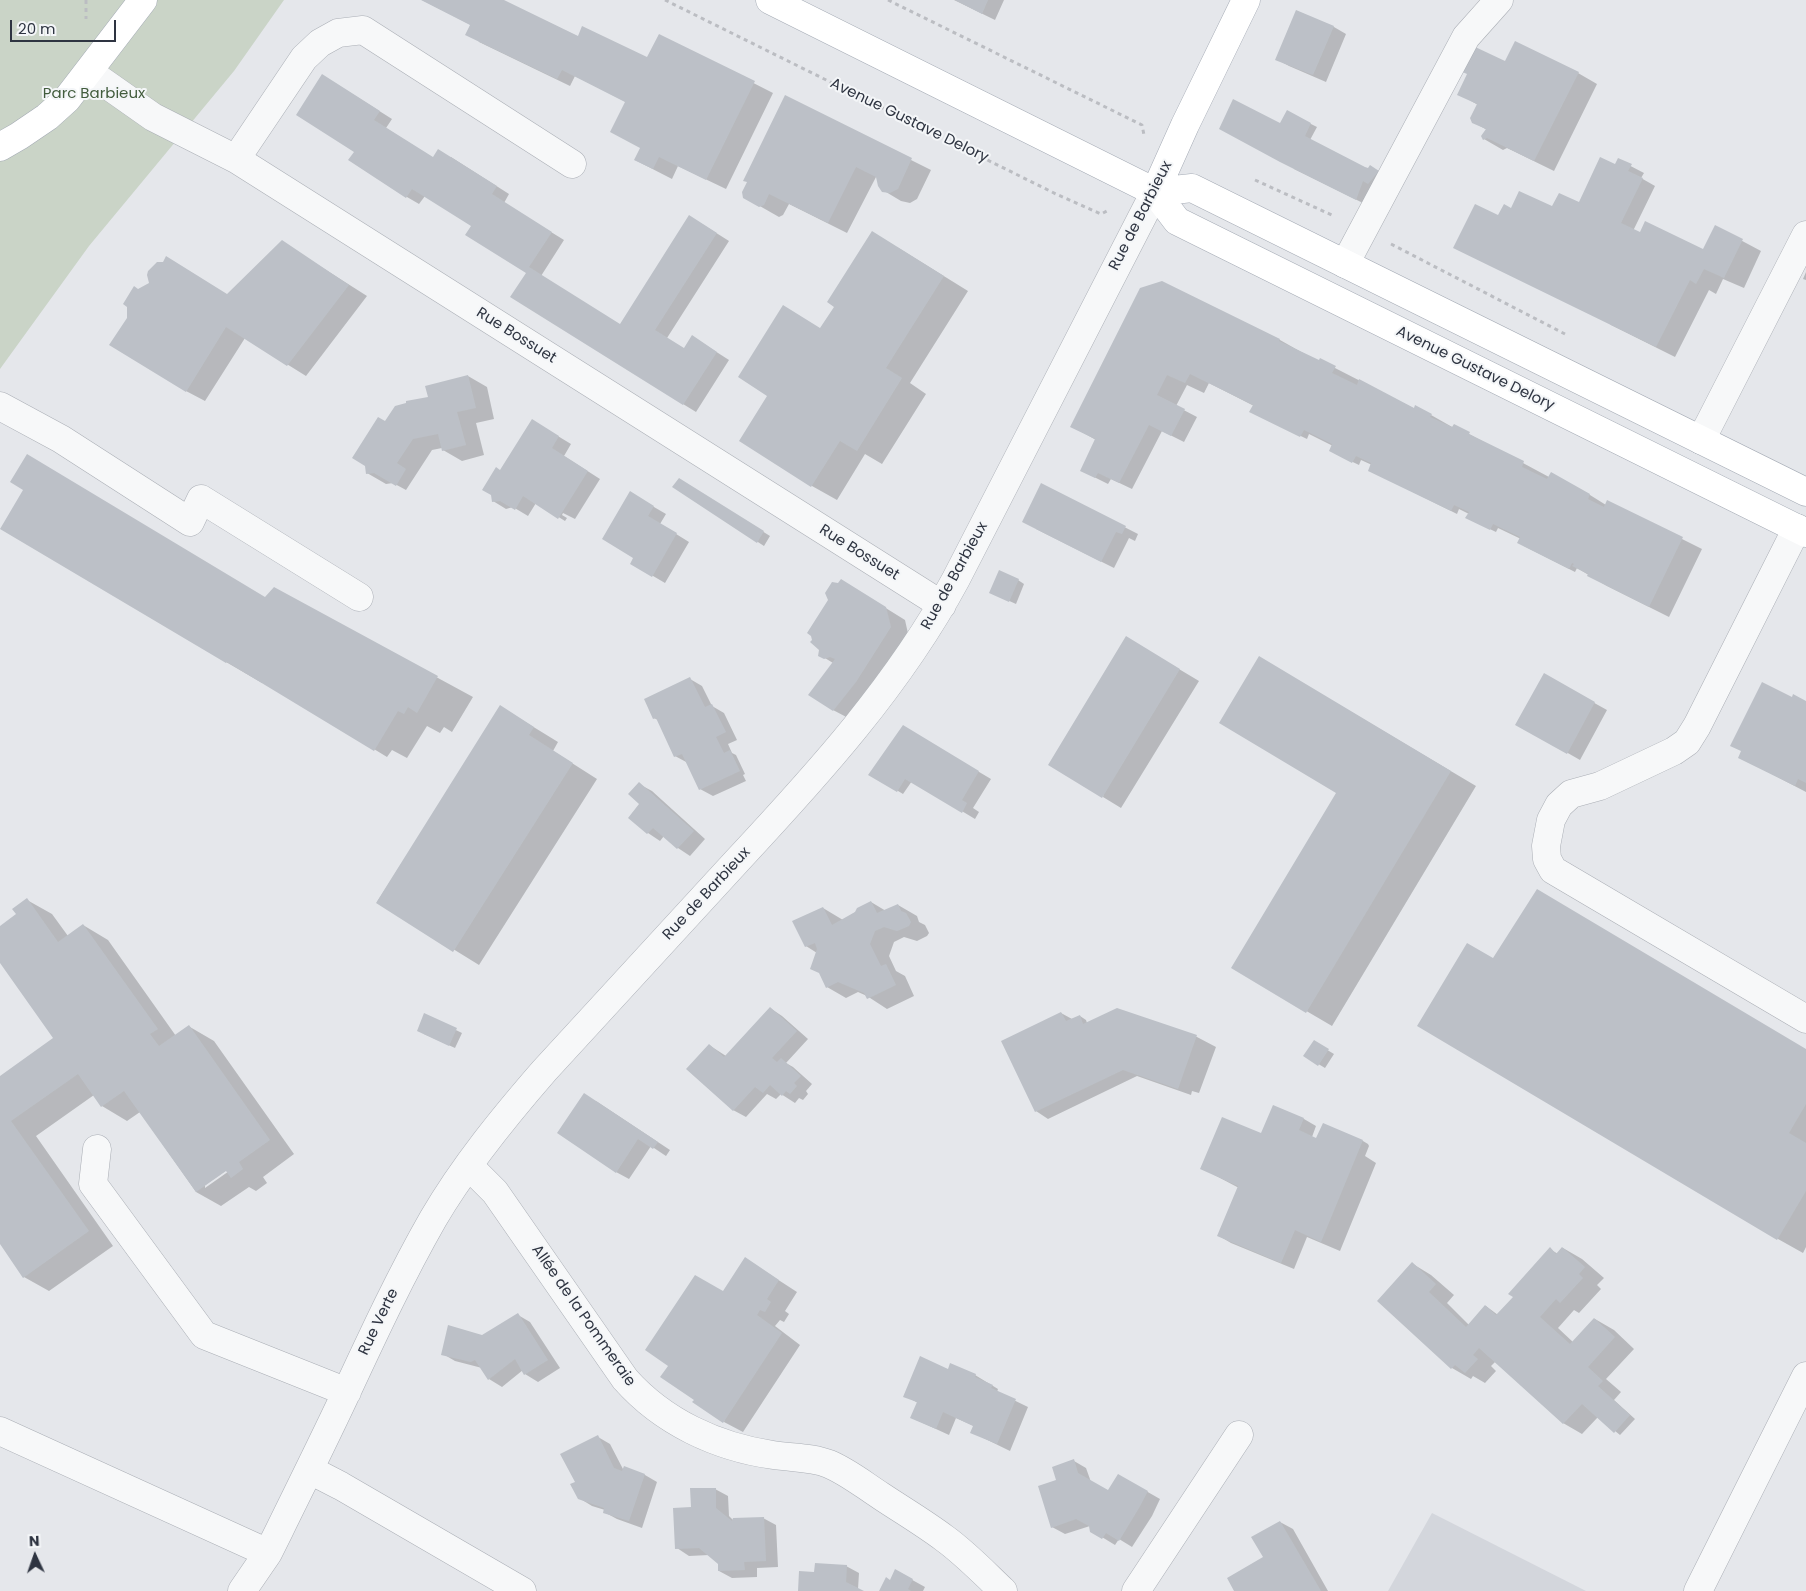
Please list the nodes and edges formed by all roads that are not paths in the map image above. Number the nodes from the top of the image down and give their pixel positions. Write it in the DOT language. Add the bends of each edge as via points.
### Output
graph roads {
  1 [pos="143,0"];
  2 [pos="770,0"];
  3 [pos="1246,0"];
  4 [pos="1499,0"];
  5 [pos="89,72"];
  6 [pos="0,147"];
  7 [pos="236,159"];
  8 [pos="572,164"];
  9 [pos="1155,192"];
  10 [pos="1806,235"];
  11 [pos="1345,264"];
  12 [pos="0,406"];
  13 [pos="1701,440"];
  14 [pos="1806,492"];
  15 [pos="1802,530"];
  16 [pos="359,597"];
  17 [pos="942,605"];
  18 [pos="1806,1019"];
  19 [pos="544,1071"];
  20 [pos="97,1149"];
  21 [pos="468,1166"];
  22 [pos="1806,1376"];
  23 [pos="347,1392"];
  24 [pos="0,1431"];
  25 [pos="1239,1435"];
  26 [pos="310,1470"];
  27 [pos="268,1553"];
  28 [pos="242,1591"];
  29 [pos="522,1591"];
  30 [pos="1003,1591"];
  31 [pos="1136,1591"];
  32 [pos="1698,1591"];
  1 -- 5 [label="main road"];
  2 -- 9 [label="main road, Avenue Gustave Delory"];
  3 -- 9 [label="main road, Rue de Barbieux"];
  4 -- 11 [label="street" via="1466,37"];
  5 -- 6 [label="main road" via="47,117"];
  5 -- 7 [label="street, Rue Bossuet" via="153,117"];
  7 -- 8 [label="street" via="304,58 320,43 338,33 363,30"];
  7 -- 17 [label="street, Rue Bossuet"];
  9 -- 11 [label="main road" via="1192,188"];
  9 -- 15 [label="main road, Avenue Gustave Delory" via="1177,221"];
  9 -- 17 [label="street, Rue de Barbieux"];
  10 -- 13 [label="street"];
  11 -- 13 [label="main road"];
  12 -- 16 [label="street" via="61,439 190,522 201,499"];
  13 -- 14 [label="main road"];
  15 -- 18 [label="street" via="1687,742 1674,752 1600,786 1571,794 1559,805 1551,820 1546,846 1553,870"];
  17 -- 19 [label="street, Rue de Barbieux" via="891,682 819,772"];
  19 -- 21 [label="street, Rue Verte"];
  20 -- 23 [label="street" via="93,1184 204,1334"];
  21 -- 23 [label="street, Rue Verte" via="434,1218 386,1305"];
  21 -- 30 [label="street, Allée de la Pommeraie" via="495,1192 625,1379 660,1412 719,1442 758,1452 814,1460 847,1473 945,1538"];
  22 -- 32 [label="street"];
  23 -- 26 [label="street, Rue Verte"];
  24 -- 27 [label="street"];
  25 -- 31 [label="street"];
  26 -- 27 [label="street, Rue Verte"];
  26 -- 29 [label="street"];
  27 -- 28 [label="street, Rue Verte"];
}
